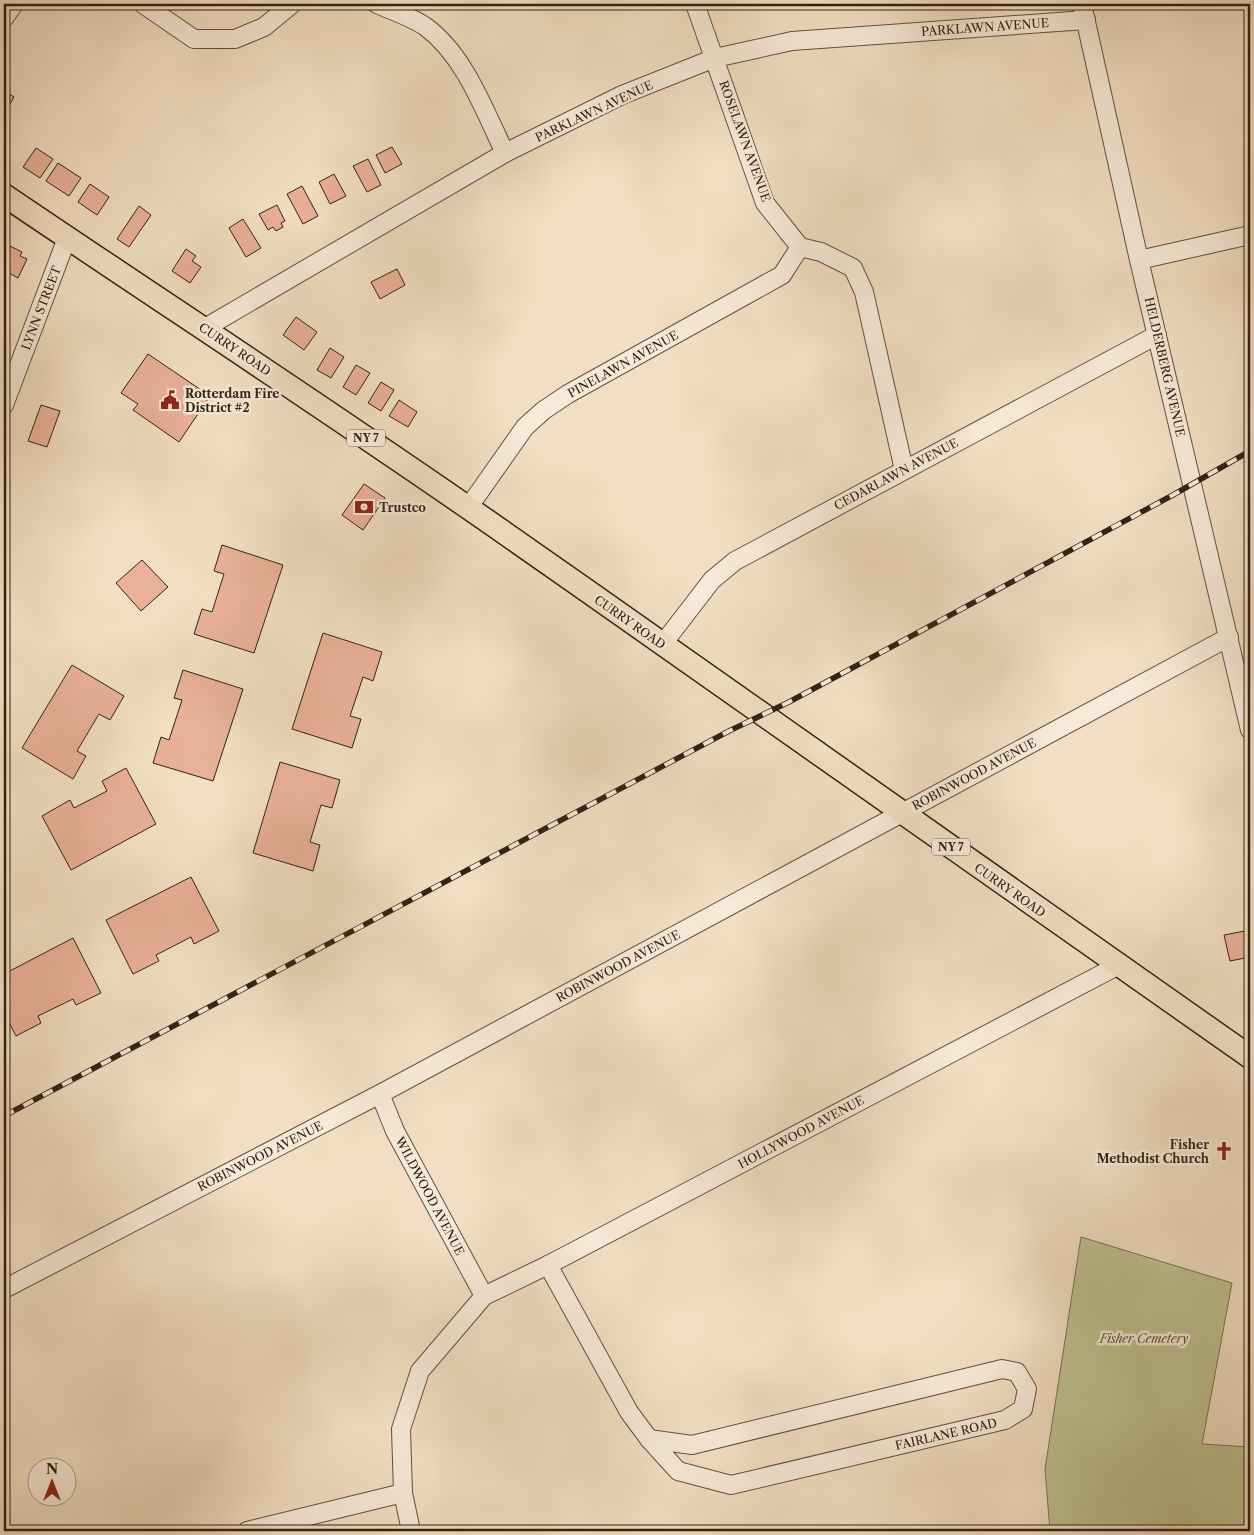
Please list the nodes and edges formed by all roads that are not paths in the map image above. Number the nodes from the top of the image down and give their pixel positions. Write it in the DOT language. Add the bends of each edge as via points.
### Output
graph roads {
  1 [pos="14,4"];
  2 [pos="143,4"];
  3 [pos="292,4"];
  4 [pos="377,4"];
  5 [pos="694,4"];
  6 [pos="1084,12"];
  7 [pos="4,18"];
  8 [pos="715,58"];
  9 [pos="505,153"];
  10 [pos="4,195"];
  11 [pos="1250,235"];
  12 [pos="67,238"];
  13 [pos="800,247"];
  14 [pos="1140,260"];
  15 [pos="205,328"];
  16 [pos="1157,336"];
  17 [pos="4,405"];
  18 [pos="904,470"];
  19 [pos="468,508"];
  20 [pos="1229,638"];
  21 [pos="662,645"];
  22 [pos="1250,730"];
  23 [pos="901,812"];
  24 [pos="1117,966"];
  25 [pos="1249,1055"];
  26 [pos="380,1094"];
  27 [pos="548,1265"];
  28 [pos="4,1289"];
  29 [pos="484,1296"];
  30 [pos="649,1439"];
  31 [pos="403,1493"];
  32 [pos="247,1531"];
  33 [pos="411,1531"];
  1 -- 7 [label="street"];
  2 -- 3 [label="street" via="194,39 235,39 264,27"];
  4 -- 9 [label="street" via="425,26 446,46 463,69"];
  5 -- 8 [label="street, ROSELAWN AVENUE"];
  6 -- 8 [label="street, PARKLAWN AVENUE" via="792,41"];
  6 -- 14 [label="street, HELDERBERG AVENUE"];
  8 -- 9 [label="street, PARKLAWN AVENUE" via="622,95"];
  8 -- 13 [label="street, ROSELAWN AVENUE" via="765,203"];
  9 -- 15 [label="street, PARKLAWN AVENUE"];
  10 -- 12 [label="main road, CURRY ROAD / NY 7"];
  11 -- 14 [label="street"];
  12 -- 15 [label="main road, CURRY ROAD / NY 7"];
  12 -- 17 [label="street, LYNN STREET"];
  13 -- 18 [label="street" via="822,252 853,268 864,292"];
  13 -- 19 [label="street, PINELAWN AVENUE" via="782,275 544,410 525,427"];
  14 -- 16 [label="street, HELDERBERG AVENUE"];
  15 -- 19 [label="main road, CURRY ROAD / NY 7"];
  16 -- 18 [label="street, CEDARLAWN AVENUE"];
  16 -- 20 [label="street, HELDERBERG AVENUE"];
  18 -- 21 [label="street, CEDARLAWN AVENUE" via="735,562 712,580"];
  19 -- 21 [label="main road, CURRY ROAD / NY 7"];
  20 -- 22 [label="street, HELDERBERG AVENUE"];
  20 -- 23 [label="street, ROBINWOOD AVENUE"];
  21 -- 23 [label="main road, CURRY ROAD / NY 7"];
  23 -- 24 [label="main road, CURRY ROAD / NY 7"];
  23 -- 26 [label="street, ROBINWOOD AVENUE"];
  24 -- 25 [label="main road, CURRY ROAD / NY 7"];
  24 -- 27 [label="street, HOLLYWOOD AVENUE"];
  26 -- 28 [label="street, ROBINWOOD AVENUE"];
  26 -- 29 [label="street, WILDWOOD AVENUE" via="395,1131"];
  27 -- 29 [label="street, HOLLYWOOD AVENUE"];
  27 -- 30 [label="street, FAIRLANE ROAD" via="629,1412"];
  29 -- 31 [label="street" via="420,1371 401,1429"];
  30 -- 30 [label="street, FAIRLANE ROAD" via="678,1472 732,1485 1005,1420 1023,1409 1027,1390 1017,1372 1002,1369 692,1445"];
  31 -- 32 [label="street"];
  31 -- 33 [label="street"];
}
